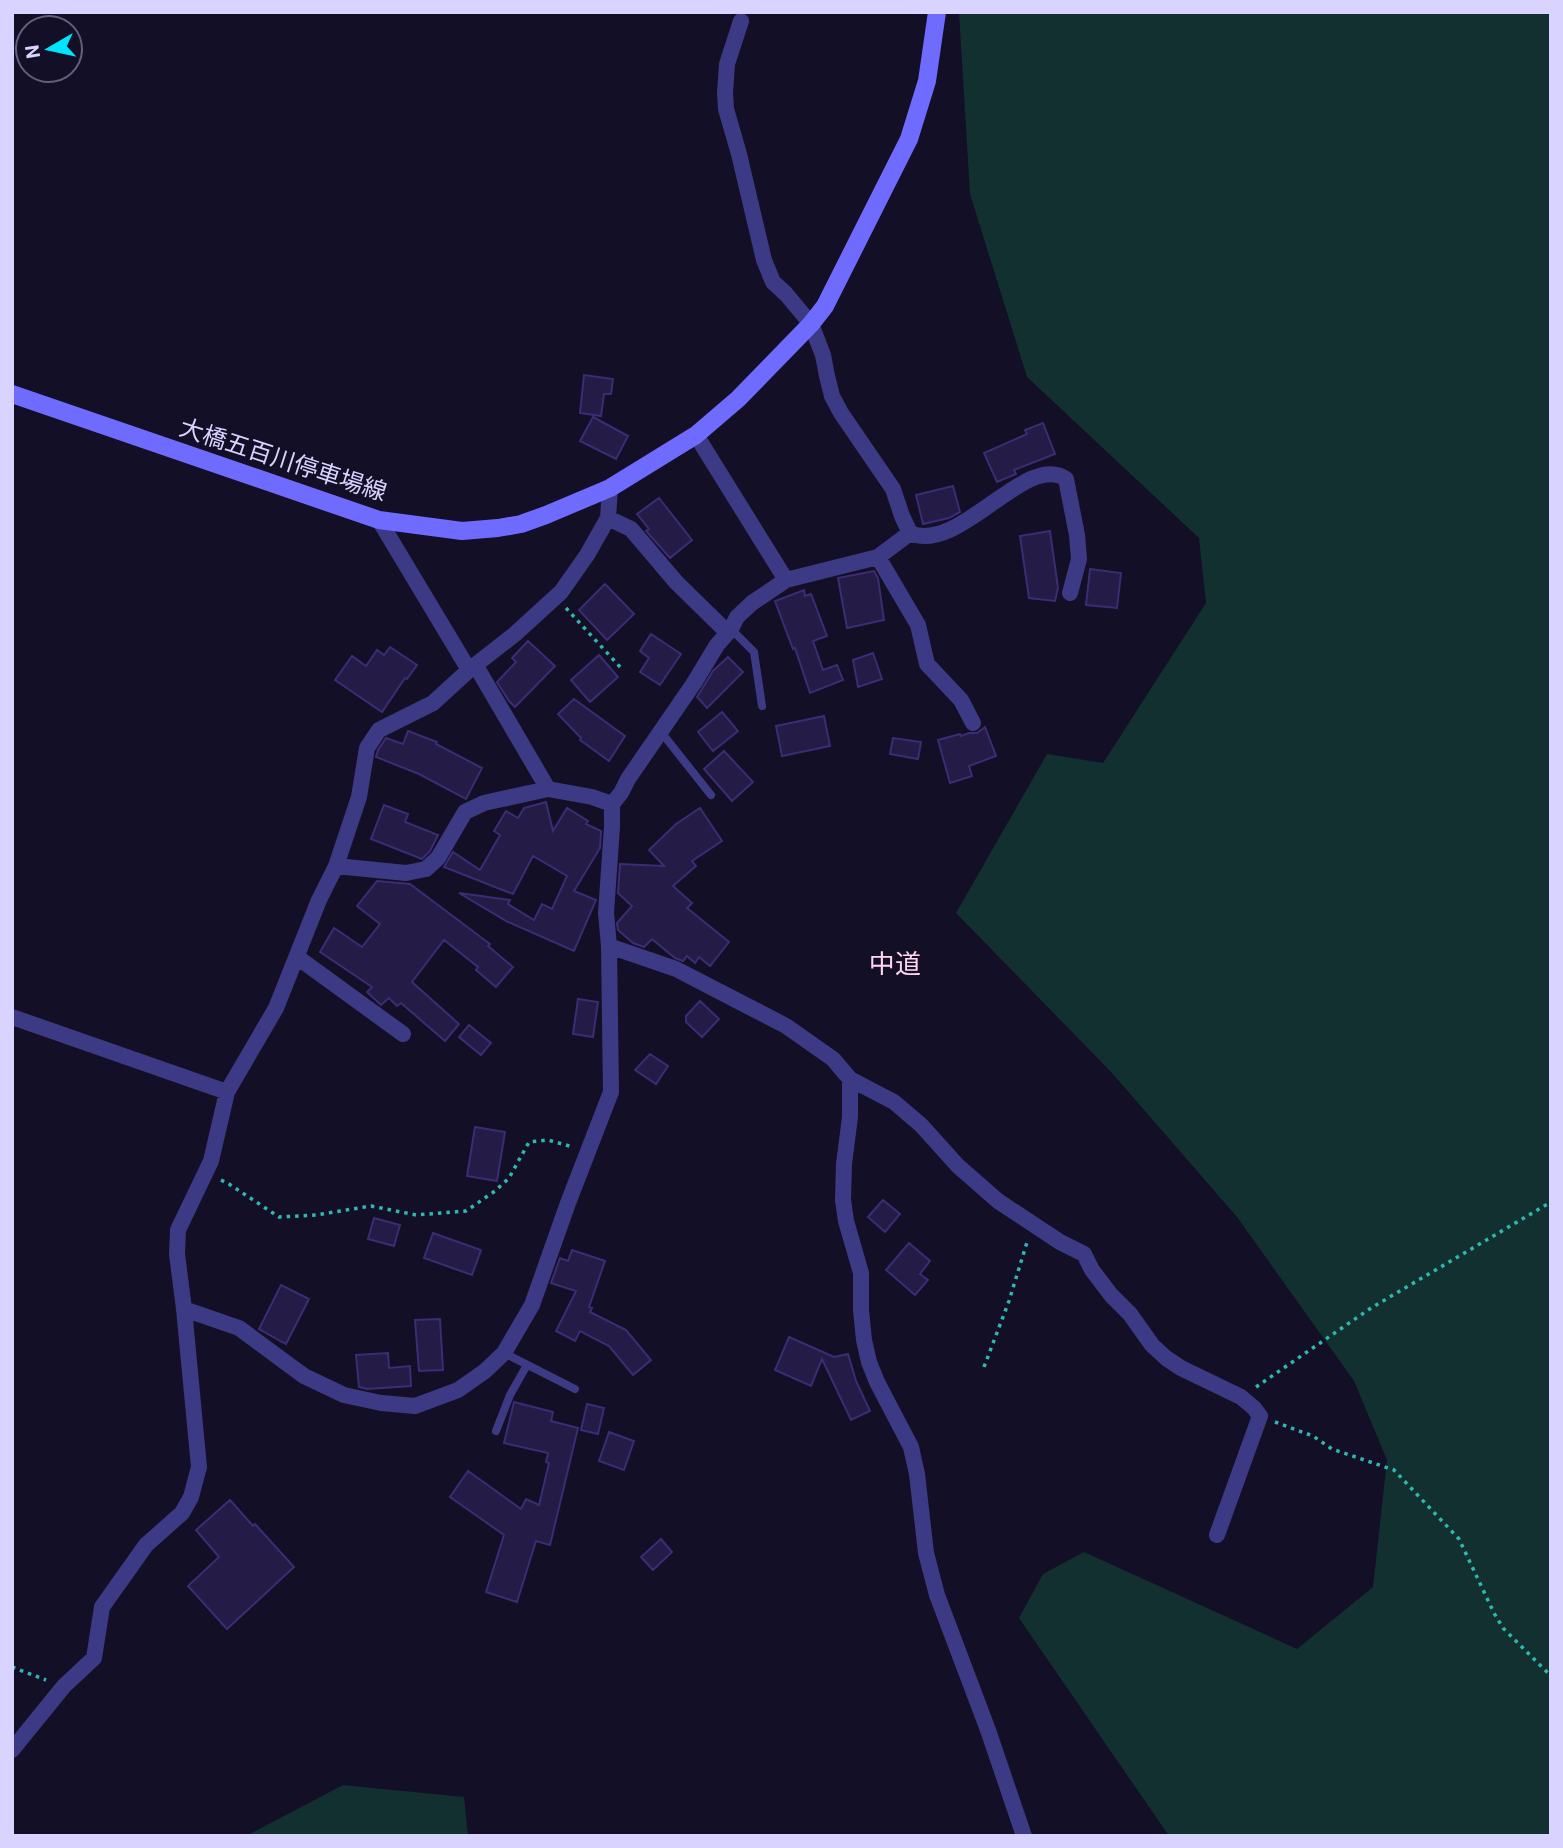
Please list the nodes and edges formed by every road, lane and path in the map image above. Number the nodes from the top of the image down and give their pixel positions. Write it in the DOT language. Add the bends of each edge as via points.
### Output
graph roads {
  1 [pos="937,12"];
  2 [pos="741,21"];
  3 [pos="811,324"];
  4 [pos="12,394"];
  5 [pos="696,435"];
  6 [pos="610,488"];
  7 [pos="608,518"];
  8 [pos="379,520"];
  9 [pos="911,533"];
  10 [pos="878,557"];
  11 [pos="786,580"];
  12 [pos="1070,593"];
  13 [pos="556,597"];
  14 [pos="729,631"];
  15 [pos="473,668"];
  16 [pos="621,668"];
  17 [pos="762,706"];
  18 [pos="973,723"];
  19 [pos="660,731"];
  20 [pos="548,789"];
  21 [pos="712,795"];
  22 [pos="611,804"];
  23 [pos="336,866"];
  24 [pos="609,946"];
  25 [pos="297,957"];
  26 [pos="12,1017"];
  27 [pos="403,1034"];
  28 [pos="850,1079"];
  29 [pos="227,1092"];
  30 [pos="588,1151"];
  31 [pos="205,1173"];
  32 [pos="1551,1202"];
  33 [pos="1032,1223"];
  34 [pos="184,1309"];
  35 [pos="504,1353"];
  36 [pos="527,1365"];
  37 [pos="984,1367"];
  38 [pos="575,1389"];
  39 [pos="1241,1397"];
  40 [pos="1261,1416"];
  41 [pos="496,1432"];
  42 [pos="1217,1535"];
  43 [pos="12,1667"];
  44 [pos="1551,1676"];
  45 [pos="64,1686"];
  46 [pos="12,1750"];
  47 [pos="1024,1836"];
  1 -- 3 [label="main road, 大橋五百川停車場線" via="927,81 909,139 836,287"];
  2 -- 3 [label="street" via="727,64 730,126 773,282"];
  3 -- 5 [label="main road, 大橋五百川停車場線"];
  3 -- 9 [label="street" via="832,396 893,489"];
  4 -- 8 [label="main road, 大橋五百川停車場線"];
  5 -- 6 [label="main road, 大橋五百川停車場線"];
  5 -- 11 [label="street"];
  6 -- 7 [label="street"];
  6 -- 8 [label="main road, 大橋五百川停車場線" via="521,524 498,528 462,531"];
  7 -- 13 [label="street"];
  7 -- 14 [label="street" via="631,529 676,582"];
  8 -- 15 [label="street"];
  9 -- 10 [label="street"];
  9 -- 12 [label="street" via="938,535 968,521 1028,480 1061,476 1066,480 1079,559"];
  10 -- 11 [label="street"];
  10 -- 18 [label="street" via="918,625 927,664 961,699"];
  11 -- 14 [label="street" via="752,603"];
  13 -- 15 [label="street"];
  13 -- 16 [label="path"];
  14 -- 17 [label="lane" via="754,652"];
  14 -- 19 [label="street"];
  15 -- 20 [label="street"];
  15 -- 23 [label="street" via="433,703 379,730 368,748 359,797"];
  19 -- 21 [label="lane"];
  19 -- 22 [label="street"];
  20 -- 22 [label="street"];
  20 -- 23 [label="street" via="484,803 465,812 438,858 426,869 406,873"];
  22 -- 24 [label="street"];
  23 -- 25 [label="street"];
  24 -- 28 [label="street" via="676,969 786,1026 833,1059"];
  24 -- 30 [label="street" via="611,1092"];
  25 -- 27 [label="street"];
  25 -- 29 [label="street" via="276,1008"];
  26 -- 29 [label="street"];
  28 -- 33 [label="street" via="894,1102 958,1166"];
  28 -- 47 [label="street" via="843,1200 861,1273 869,1362 911,1447 926,1553 937,1595"];
  29 -- 31 [label="street"];
  30 -- 31 [label="path" via="548,1140 529,1142 509,1178 466,1210 416,1215 371,1206 279,1217"];
  30 -- 35 [label="street" via="532,1305"];
  31 -- 34 [label="street" via="178,1230"];
  32 -- 39 [label="path" via="1371,1308"];
  33 -- 37 [label="path"];
  33 -- 39 [label="street" via="1084,1254 1111,1295 1166,1359"];
  34 -- 35 [label="street" via="239,1328 304,1376 344,1395 381,1403 415,1406 458,1390"];
  34 -- 45 [label="street" via="198,1467 191,1497 182,1513 146,1545 102,1607 93,1658"];
  35 -- 36 [label="lane"];
  36 -- 38 [label="lane"];
  36 -- 41 [label="lane"];
  39 -- 40 [label="street"];
  40 -- 42 [label="street"];
  40 -- 44 [label="path" via="1332,1449 1394,1469 1459,1539 1503,1628"];
  43 -- 45 [label="path"];
  45 -- 46 [label="street"];
}
